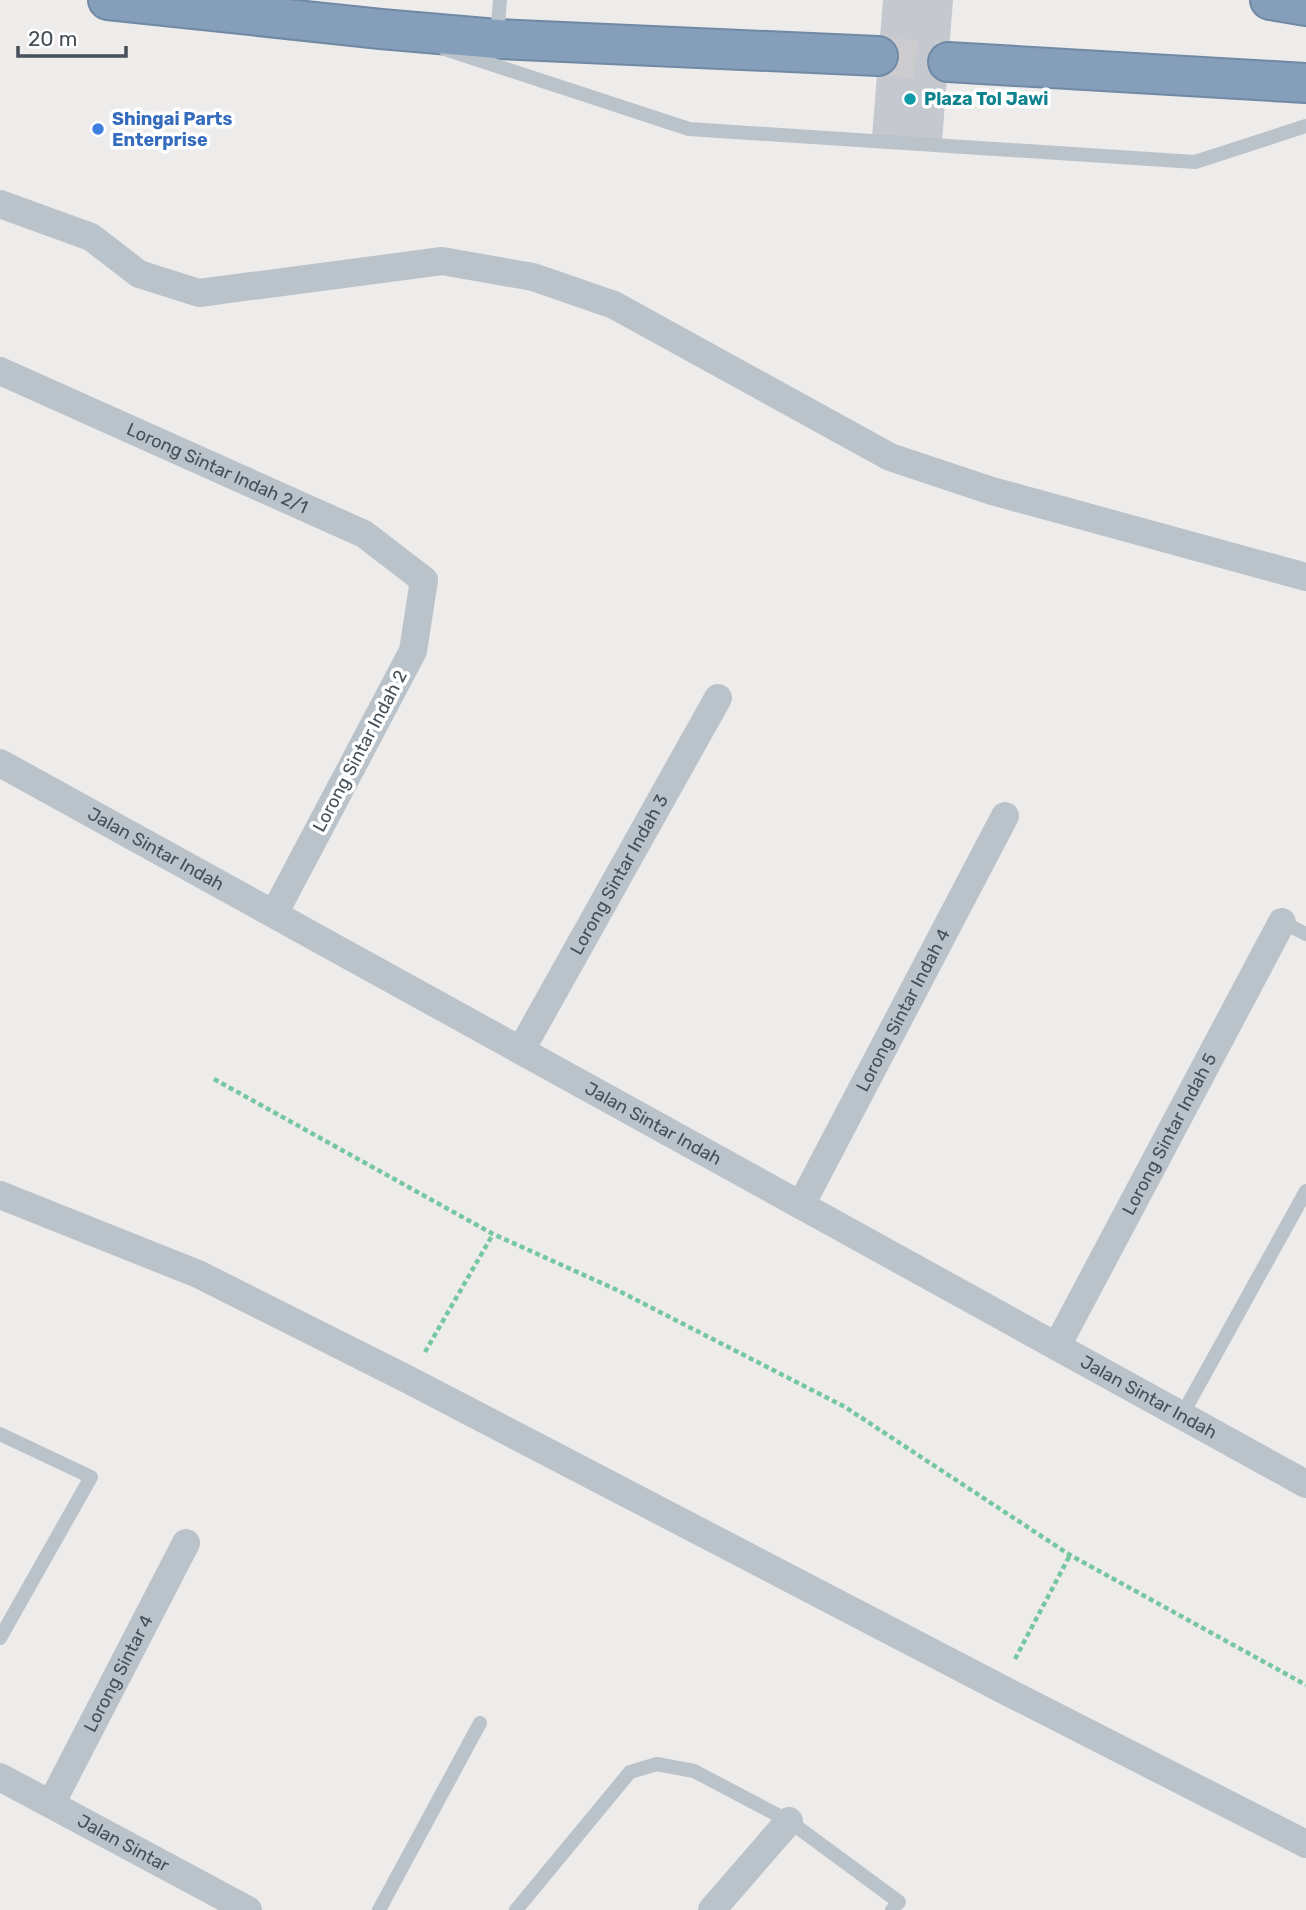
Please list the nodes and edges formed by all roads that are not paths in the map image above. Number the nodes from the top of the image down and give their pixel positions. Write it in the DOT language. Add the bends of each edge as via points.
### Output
graph roads {
  1 [pos="108,0"];
  2 [pos="500,0"];
  3 [pos="1270,0"];
  4 [pos="1306,6"];
  5 [pos="382,29"];
  6 [pos="497,39"];
  7 [pos="878,56"];
  8 [pos="948,62"];
  9 [pos="1306,83"];
  10 [pos="1306,126"];
  11 [pos="0,204"];
  12 [pos="0,371"];
  13 [pos="1306,577"];
  14 [pos="424,580"];
  15 [pos="718,698"];
  16 [pos="0,763"];
  17 [pos="1005,816"];
  18 [pos="274,914"];
  19 [pos="1294,928"];
  20 [pos="521,1050"];
  21 [pos="1306,1191"];
  22 [pos="0,1195"];
  23 [pos="801,1205"];
  24 [pos="1057,1346"];
  25 [pos="1182,1415"];
  26 [pos="0,1434"];
  27 [pos="1306,1484"];
  28 [pos="186,1544"];
  29 [pos="0,1638"];
  30 [pos="480,1723"];
  31 [pos="0,1777"];
  32 [pos="51,1804"];
  33 [pos="789,1821"];
  34 [pos="1306,1843"];
  35 [pos="248,1910"];
  36 [pos="379,1910"];
  37 [pos="516,1910"];
  38 [pos="712,1910"];
  39 [pos="892,1910"];
  1 -- 5 [label="highway"];
  2 -- 6 [label="lane"];
  3 -- 4 [label="highway"];
  5 -- 6 [label="highway"];
  5 -- 10 [label="lane" via="689,129 1195,162"];
  6 -- 7 [label="highway"];
  8 -- 9 [label="highway"];
  11 -- 13 [label="street" via="91,237 139,274 199,293 442,261 533,277 614,305 890,457 992,491"];
  12 -- 14 [label="street, Lorong Sintar Indah 2/1" via="364,534"];
  14 -- 18 [label="street, Lorong Sintar Indah 2" via="412,651"];
  15 -- 20 [label="street, Lorong Sintar Indah 3"];
  16 -- 18 [label="street, Jalan Sintar Indah"];
  17 -- 23 [label="street, Lorong Sintar Indah 4"];
  18 -- 20 [label="street, Jalan Sintar Indah"];
  19 -- 24 [label="street, Lorong Sintar Indah 5"];
  20 -- 23 [label="street, Jalan Sintar Indah"];
  21 -- 25 [label="lane"];
  22 -- 34 [label="street" via="198,1274"];
  23 -- 24 [label="street, Jalan Sintar Indah"];
  24 -- 25 [label="street, Jalan Sintar Indah"];
  25 -- 27 [label="street, Jalan Sintar Indah"];
  26 -- 29 [label="lane" via="91,1477"];
  28 -- 32 [label="street, Lorong Sintar 4"];
  30 -- 36 [label="lane"];
  31 -- 32 [label="street, Jalan Sintar"];
  32 -- 35 [label="street, Jalan Sintar"];
  33 -- 37 [label="lane" via="694,1771 657,1764 631,1772"];
  33 -- 38 [label="street"];
  33 -- 39 [label="lane" via="899,1902"];
}
